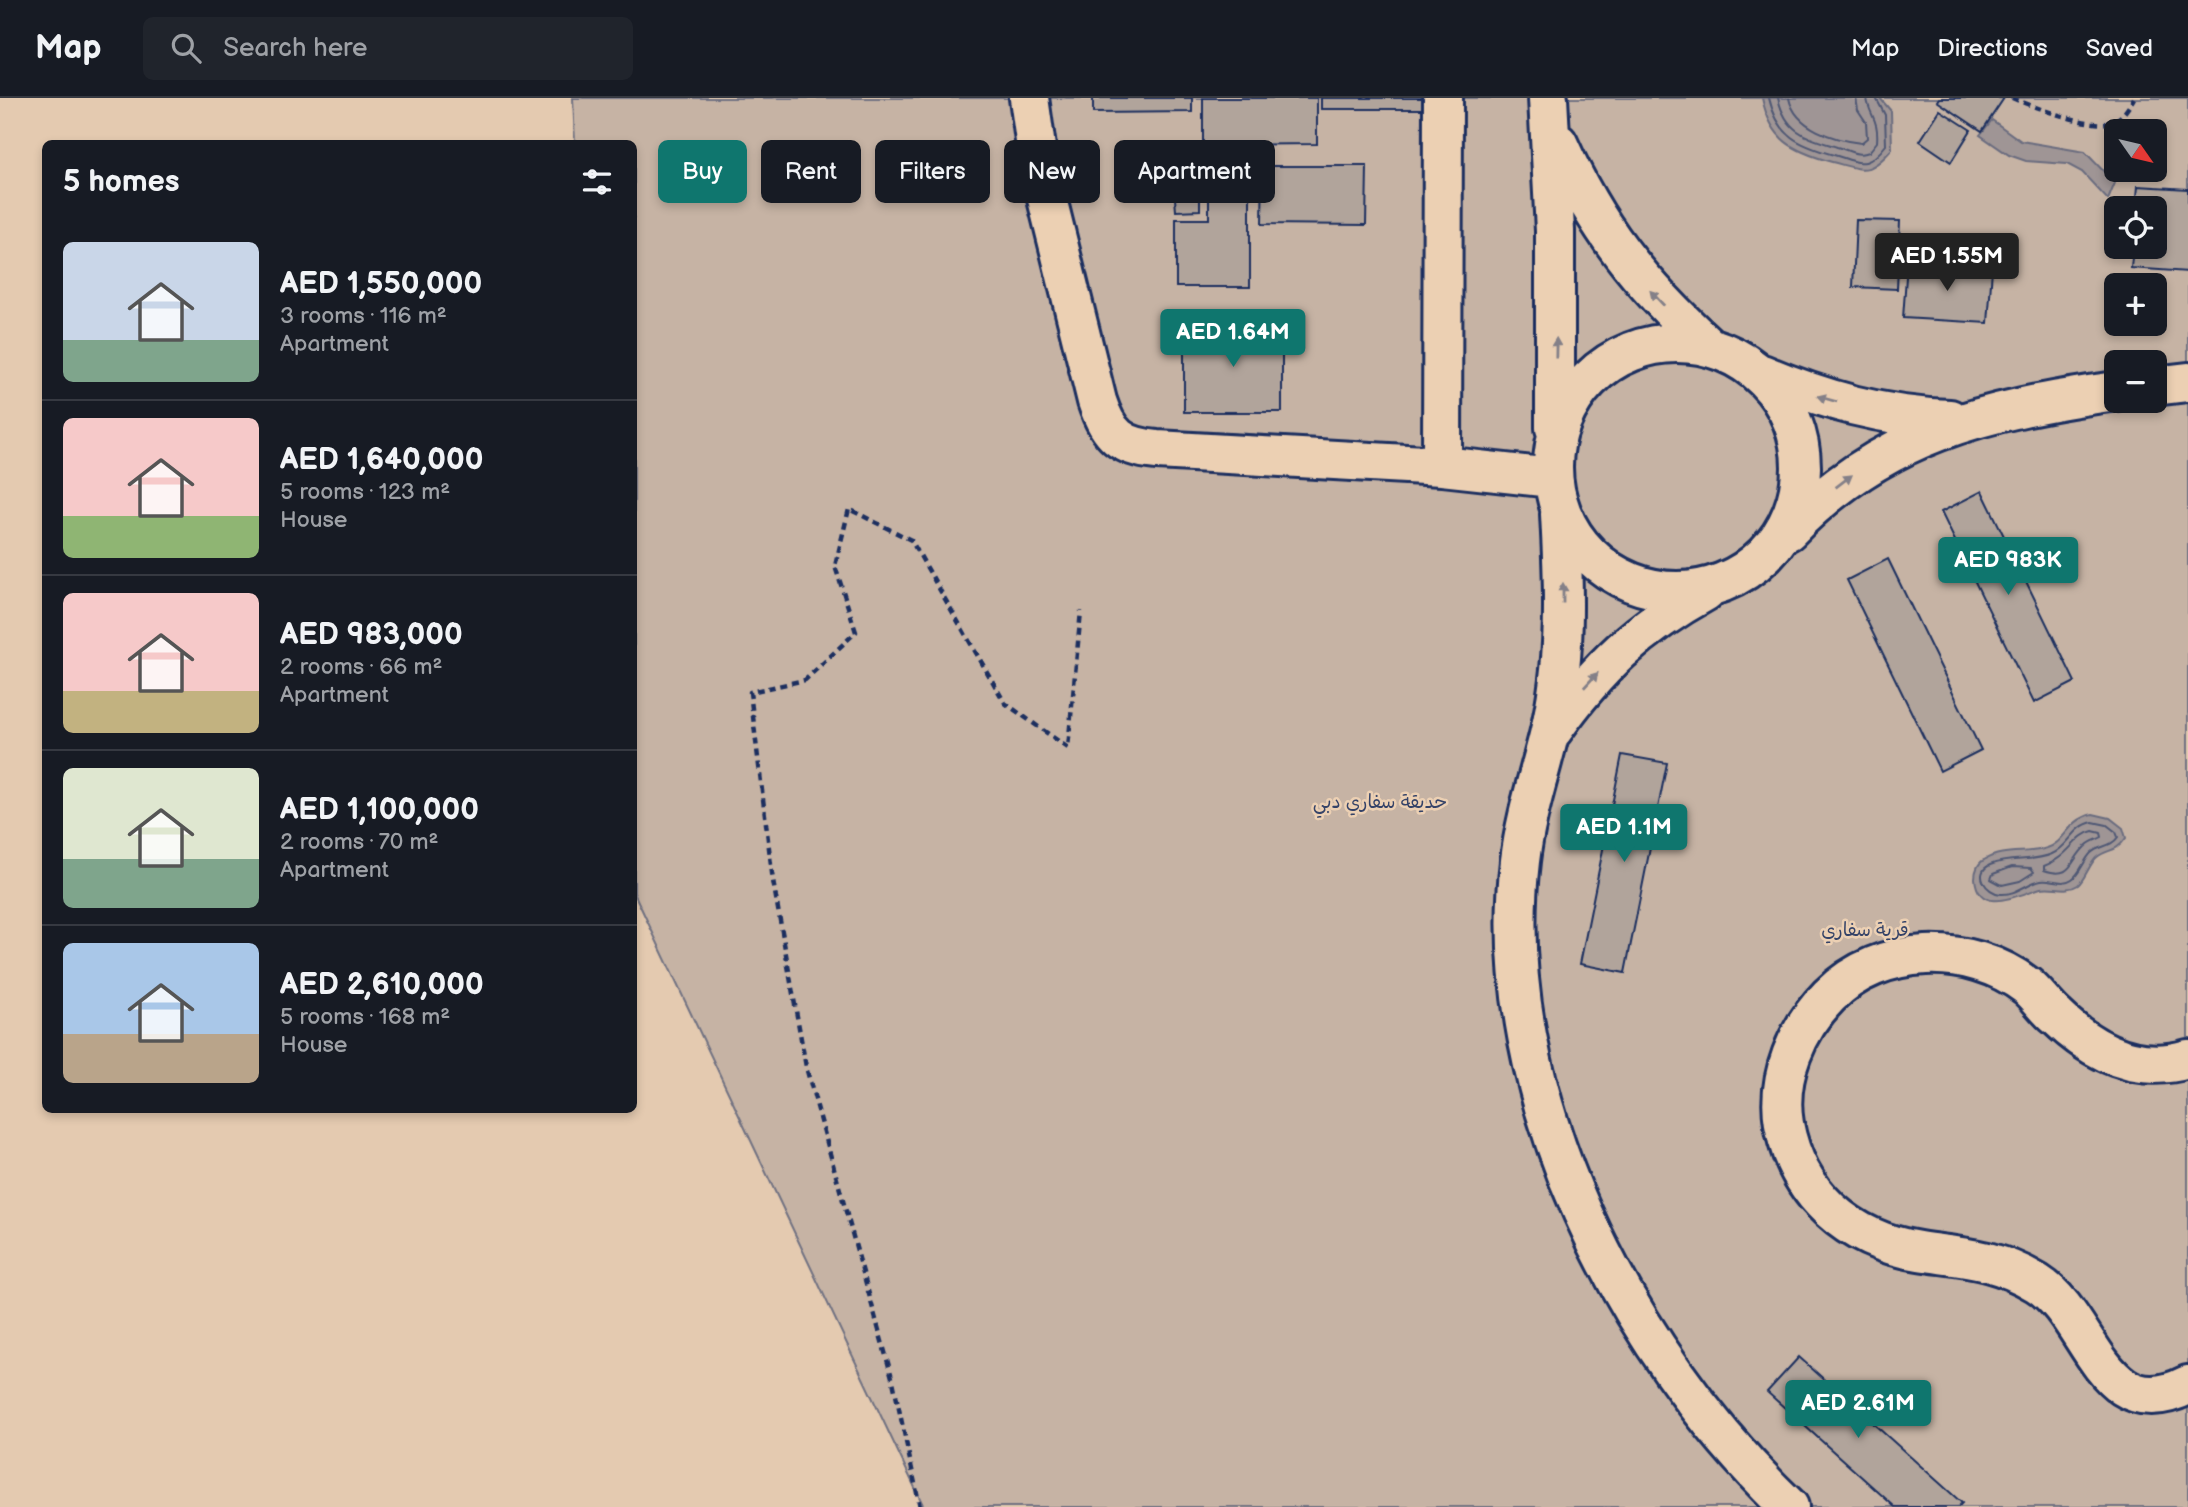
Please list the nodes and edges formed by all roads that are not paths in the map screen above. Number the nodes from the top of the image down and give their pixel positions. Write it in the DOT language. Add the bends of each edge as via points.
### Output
graph roads {
  1 [pos="1029,98"];
  2 [pos="1443,98"];
  3 [pos="1549,112"];
  4 [pos="1707,345"];
  5 [pos="1761,374"];
  6 [pos="2188,382"];
  7 [pos="2167,384"];
  8 [pos="2104,393"];
  9 [pos="1966,420"];
  10 [pos="1554,441"];
  11 [pos="1442,466"];
  12 [pos="1556,496"];
  13 [pos="1776,543"];
  14 [pos="1716,586"];
  15 [pos="1549,734"];
  16 [pos="2188,1059"];
  17 [pos="2188,1385"];
  18 [pos="1788,1507"];
  1 -- 11 [label="street" via="1038,162 1097,401 1117,438 1135,448 1157,450"];
  2 -- 11 [label="street"];
  4 -- 3 [label="street, one-way" via="1657,299 1614,246 1578,188"];
  10 -- 3 [label="street, one-way" via="1556,310"];
  4 -- 5 [label="street" via="1736,356"];
  4 -- 10 [label="street" via="1673,341 1641,346 1611,361 1585,382 1572,400"];
  9 -- 5 [label="street, one-way" via="1913,418 1861,409"];
  5 -- 13 [label="street" via="1784,402 1800,449 1802,474 1794,510"];
  6 -- 7 [label="street"];
  8 -- 9 [label="street"];
  13 -- 9 [label="street, one-way" via="1816,502 1862,467 1913,440"];
  10 -- 12 [label="street"];
  11 -- 12 [label="street"];
  12 -- 14 [label="street" via="1580,547 1608,572 1642,587 1679,592"];
  15 -- 12 [label="street, one-way" via="1563,625"];
  13 -- 14 [label="street" via="1749,569"];
  15 -- 14 [label="street, one-way" via="1583,688 1622,647 1666,613"];
  15 -- 18 [label="street" via="1519,874 1517,979 1540,1100 1579,1209 1633,1312 1701,1410"];
  16 -- 17 [label="street" via="2140,1064 2109,1055 2065,1024 2027,986 1990,965 1948,954 1905,956 1865,970 1830,995 1810,1020 1786,1068 1782,1111 1789,1153 1809,1190 1840,1218 1877,1240 2001,1264 2040,1285 2071,1317 2112,1380 2139,1393 2170,1394"];
}
